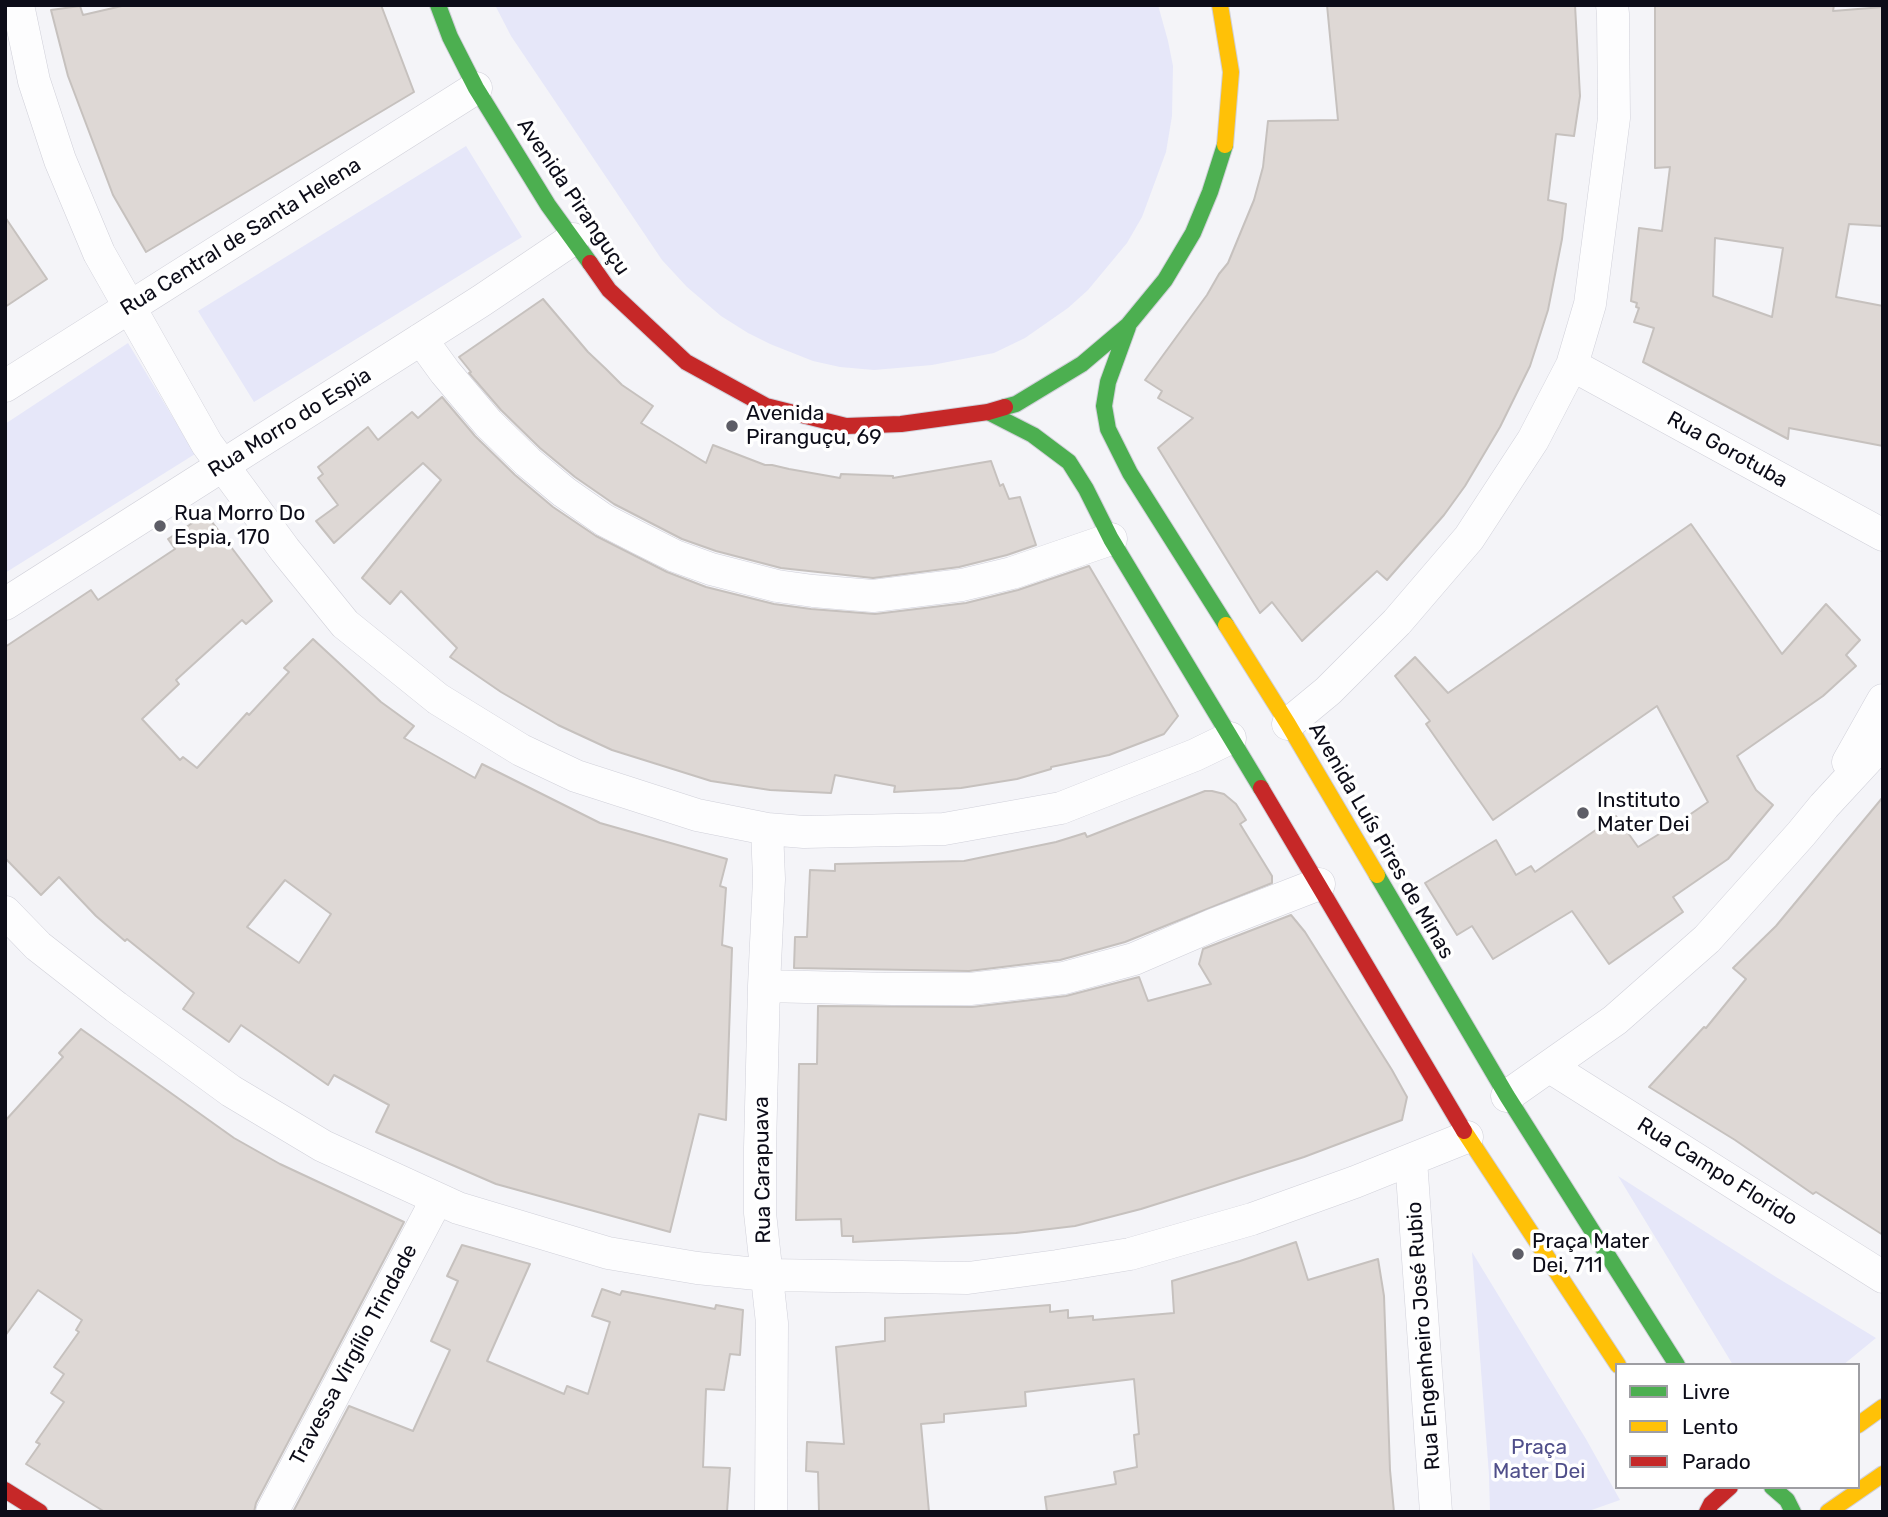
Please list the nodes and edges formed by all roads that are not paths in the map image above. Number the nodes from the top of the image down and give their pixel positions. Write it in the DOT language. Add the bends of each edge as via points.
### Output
graph roads {
  1 [pos="18,5"];
  2 [pos="438,5"];
  3 [pos="1220,5"];
  4 [pos="1612,5"];
  5 [pos="477,88"];
  6 [pos="573,239"];
  7 [pos="129,306"];
  8 [pos="1128,325"];
  9 [pos="421,340"];
  10 [pos="1572,365"];
  11 [pos="5,386"];
  12 [pos="988,412"];
  13 [pos="223,465"];
  14 [pos="1883,535"];
  15 [pos="1111,539"];
  16 [pos="5,604"];
  17 [pos="1883,700"];
  18 [pos="1287,724"];
  19 [pos="1230,738"];
  20 [pos="1883,742"];
  21 [pos="1824,806"];
  22 [pos="767,829"];
  23 [pos="1319,884"];
  24 [pos="5,912"];
  25 [pos="764,986"];
  26 [pos="1550,1067"];
  27 [pos="1507,1096"];
  28 [pos="1467,1137"];
  29 [pos="1411,1160"];
  30 [pos="437,1199"];
  31 [pos="767,1275"];
  32 [pos="1883,1277"];
  33 [pos="1617,1363"];
  34 [pos="1676,1363"];
  35 [pos="1883,1407"];
  36 [pos="1860,1424"];
  37 [pos="1883,1474"];
  38 [pos="1700,1489"];
  39 [pos="1728,1489"];
  40 [pos="1774,1489"];
  41 [pos="5,1490"];
  42 [pos="1709,1508"];
  43 [pos="40,1512"];
  44 [pos="272,1512"];
  45 [pos="771,1512"];
  46 [pos="1436,1512"];
  47 [pos="1793,1512"];
  48 [pos="1828,1512"];
  1 -- 7 [label="street" via="34,81 60,160 99,253"];
  2 -- 5 [label="main road, Avenida Piranguçu"];
  3 -- 8 [label="main road, Avenida Piranguçu" via="1231,72 1225,145 1193,233 1165,279"];
  4 -- 10 [label="street" via="1614,118 1590,304"];
  5 -- 6 [label="main road, Avenida Piranguçu"];
  5 -- 7 [label="street, Rua Central de Santa Helena"];
  6 -- 9 [label="street, Rua Morro do Espia"];
  6 -- 12 [label="main road, Avenida Piranguçu" via="608,290 686,362 766,406 846,426"];
  7 -- 11 [label="street, Rua Central de Santa Helena"];
  7 -- 13 [label="street"];
  8 -- 12 [label="main road, Avenida Piranguçu" via="1082,364 1041,390"];
  8 -- 18 [label="main road, Avenida Luís Pires de Minas" via="1108,382 1104,406 1108,429 1130,473"];
  9 -- 13 [label="street, Rua Morro do Espia"];
  9 -- 15 [label="street" via="488,423 564,492 641,540 711,569 776,586 873,596 962,585"];
  10 -- 14 [label="street, Rua Gorotuba"];
  10 -- 18 [label="street" via="1533,440 1469,538 1397,622 1328,691"];
  12 -- 15 [label="main road" via="1033,435 1069,462"];
  13 -- 16 [label="street, Rua Morro do Espia"];
  13 -- 22 [label="street" via="345,624 438,699 521,750 576,776 697,815"];
  15 -- 19 [label="main road"];
  17 -- 21 [label="street"];
  18 -- 27 [label="main road, Avenida Luís Pires de Minas"];
  19 -- 22 [label="street" via="1061,807 944,829"];
  19 -- 23 [label="main road"];
  20 -- 21 [label="street"];
  21 -- 26 [label="street" via="1707,939 1615,1020"];
  22 -- 25 [label="street, Rua Carapuava"];
  23 -- 25 [label="street" via="1134,959 1064,978 970,989"];
  23 -- 28 [label="main road"];
  24 -- 30 [label="street" via="38,946 231,1091 323,1146"];
  25 -- 31 [label="street, Rua Carapuava" via="760,1213"];
  26 -- 27 [label="street"];
  26 -- 32 [label="street, Rua Campo Florido"];
  27 -- 34 [label="main road, Avenida Luís Pires de Minas"];
  28 -- 29 [label="street"];
  28 -- 33 [label="main road"];
  29 -- 31 [label="street" via="1252,1219 1130,1254 968,1278"];
  29 -- 46 [label="street, Rua Engenheiro José Rubio"];
  30 -- 31 [label="street" via="608,1253"];
  30 -- 44 [label="street, Travessa Virgílio Trindade"];
  31 -- 45 [label="street, Rua Carapuava" via="772,1324"];
  35 -- 36 [label="main road"];
  37 -- 48 [label="main road"];
  38 -- 42 [label="main road"];
  39 -- 42 [label="main road"];
  40 -- 47 [label="main road"];
  41 -- 43 [label="main road"];
}
